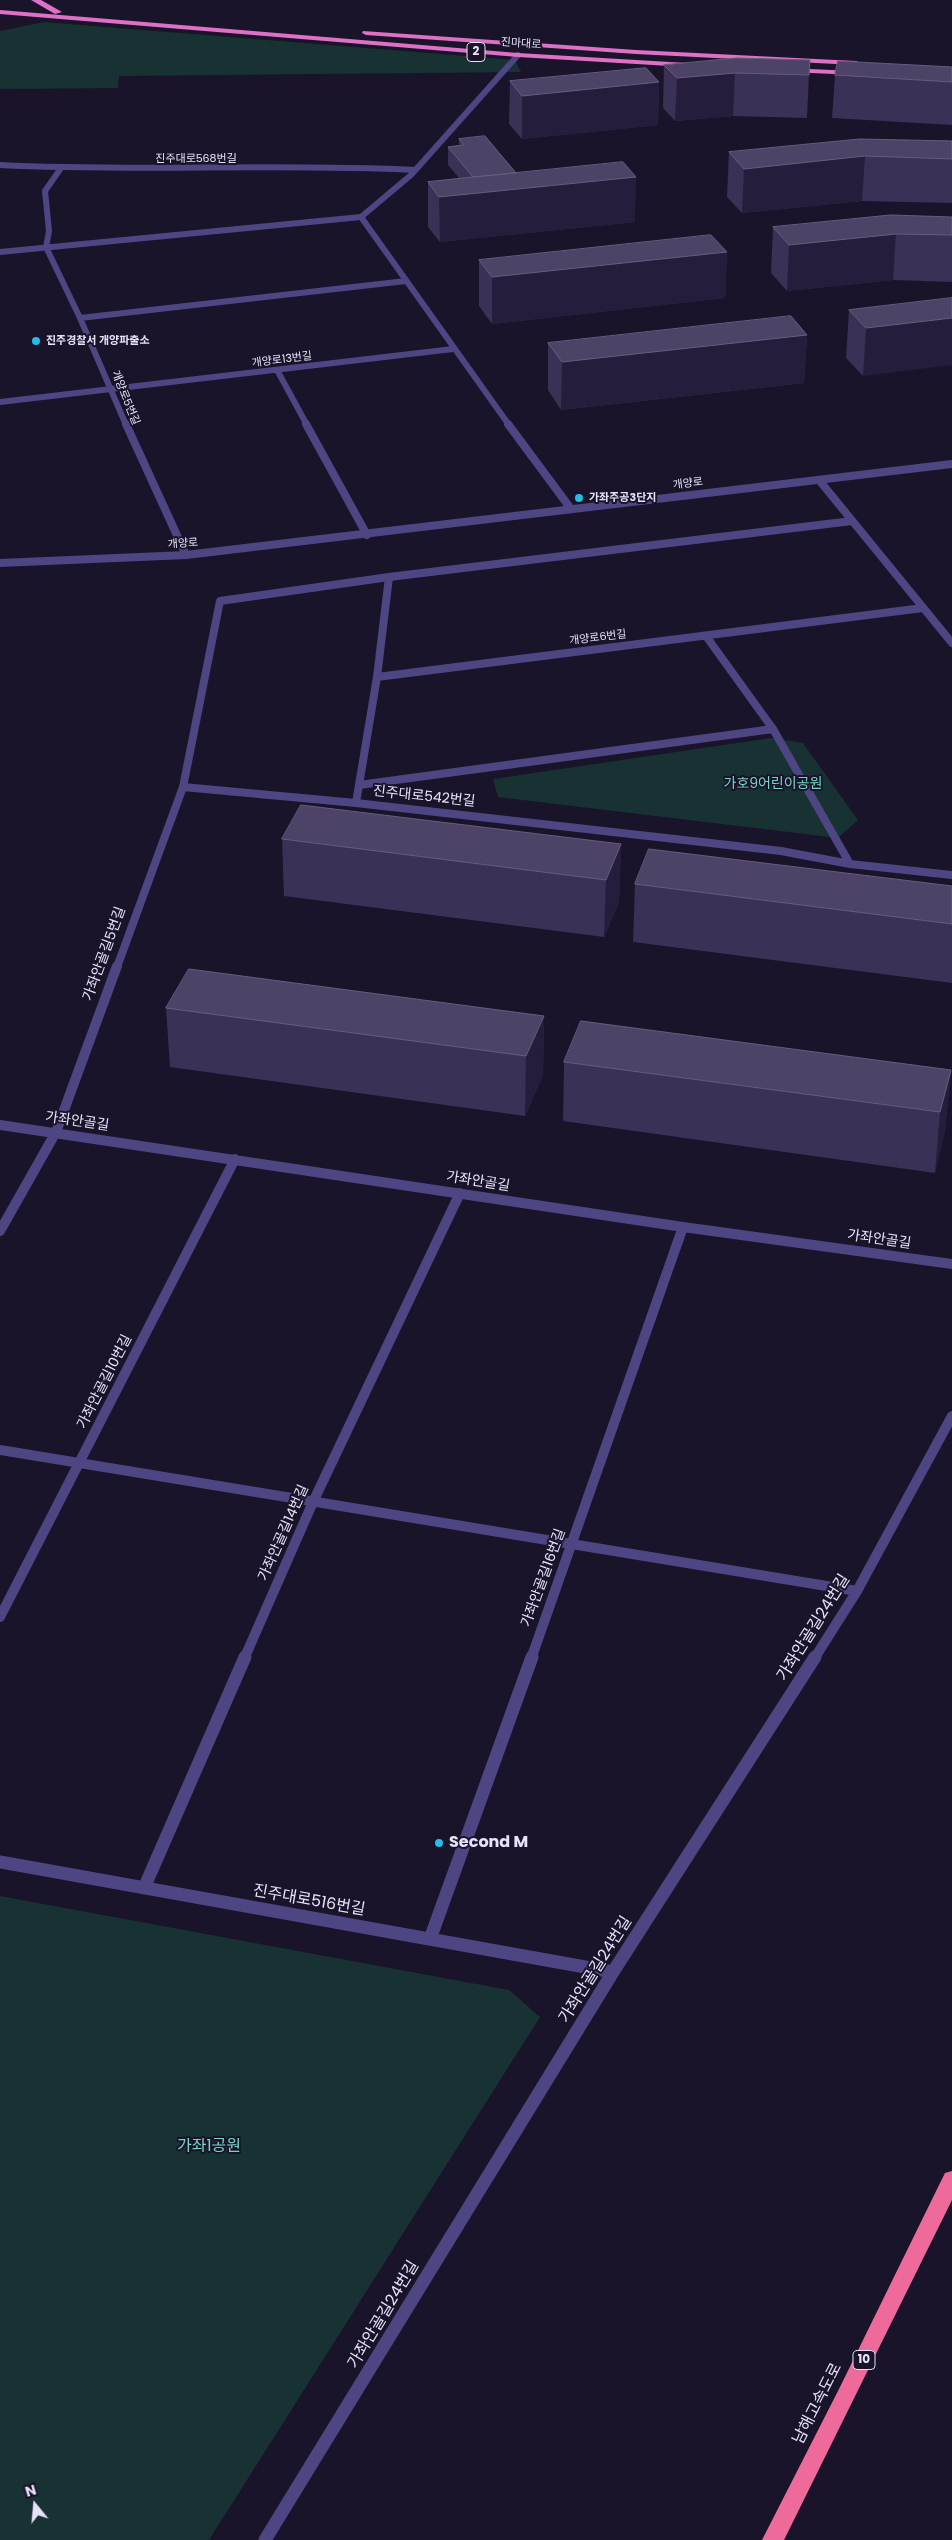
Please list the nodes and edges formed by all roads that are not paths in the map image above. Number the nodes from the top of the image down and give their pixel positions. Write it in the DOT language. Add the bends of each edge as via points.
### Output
graph roads {
  1 [pos="35,0"];
  2 [pos="0,12"];
  3 [pos="58,12"];
  4 [pos="518,55"];
  5 [pos="870,64"];
  6 [pos="701,66"];
  7 [pos="779,70"];
  8 [pos="868,74"];
  9 [pos="0,165"];
  10 [pos="61,168"];
  11 [pos="415,170"];
  12 [pos="361,216"];
  13 [pos="46,247"];
  14 [pos="0,252"];
  15 [pos="406,281"];
  16 [pos="80,318"];
  17 [pos="453,349"];
  18 [pos="277,370"];
  19 [pos="112,390"];
  20 [pos="0,402"];
  21 [pos="952,464"];
  22 [pos="819,480"];
  23 [pos="571,509"];
  24 [pos="852,521"];
  25 [pos="367,535"];
  26 [pos="186,555"];
  27 [pos="0,563"];
  28 [pos="389,577"];
  29 [pos="923,608"];
  30 [pos="706,636"];
  31 [pos="952,644"];
  32 [pos="377,677"];
  33 [pos="773,730"];
  34 [pos="359,785"];
  35 [pos="183,787"];
  36 [pos="356,803"];
  37 [pos="850,864"];
  38 [pos="952,876"];
  39 [pos="0,1125"];
  40 [pos="56,1132"];
  41 [pos="235,1159"];
  42 [pos="460,1193"];
  43 [pos="682,1227"];
  44 [pos="0,1231"];
  45 [pos="952,1264"];
  46 [pos="952,1416"];
  47 [pos="0,1450"];
  48 [pos="79,1463"];
  49 [pos="314,1502"];
  50 [pos="572,1545"];
  51 [pos="857,1591"];
  52 [pos="0,1617"];
  53 [pos="0,1862"];
  54 [pos="144,1888"];
  55 [pos="430,1939"];
  56 [pos="613,1972"];
  57 [pos="952,2179"];
  58 [pos="265,2540"];
  59 [pos="773,2540"];
  1 -- 3 [label="highway"];
  2 -- 3 [label="highway, 진마대로 / 2"];
  2 -- 4 [label="highway, 진마대로 / 2"];
  3 -- 5 [label="highway, 진마대로 / 2" via="636,52"];
  4 -- 6 [label="highway, 진마대로 / 2"];
  4 -- 11 [label="street"];
  7 -- 8 [label="highway"];
  9 -- 10 [label="street, 진주대로568번길"];
  10 -- 11 [label="street, 진주대로568번길" via="354,167"];
  10 -- 13 [label="street" via="45,191 49,231"];
  11 -- 12 [label="street"];
  12 -- 13 [label="street"];
  12 -- 15 [label="street"];
  13 -- 14 [label="street"];
  13 -- 16 [label="street, 개양로5번길"];
  15 -- 16 [label="street"];
  15 -- 17 [label="street"];
  16 -- 19 [label="street, 개양로5번길"];
  17 -- 18 [label="street, 개양로13번길"];
  17 -- 23 [label="street"];
  18 -- 19 [label="street, 개양로13번길"];
  18 -- 25 [label="street"];
  19 -- 20 [label="street, 개양로13번길"];
  19 -- 26 [label="street, 개양로5번길"];
  21 -- 22 [label="street, 개양로"];
  22 -- 23 [label="street, 개양로"];
  22 -- 24 [label="street"];
  23 -- 25 [label="street, 개양로"];
  24 -- 28 [label="street"];
  24 -- 29 [label="street"];
  25 -- 26 [label="street, 개양로"];
  26 -- 27 [label="street, 개양로"];
  28 -- 32 [label="street"];
  28 -- 35 [label="street" via="220,601"];
  29 -- 30 [label="street, 개양로6번길"];
  29 -- 31 [label="street"];
  30 -- 32 [label="street, 개양로6번길"];
  30 -- 33 [label="street"];
  32 -- 34 [label="street"];
  33 -- 34 [label="street, 진주대로542번길"];
  33 -- 37 [label="street"];
  34 -- 36 [label="street"];
  35 -- 36 [label="street, 진주대로542번길"];
  35 -- 40 [label="street, 가좌안골길5번길"];
  36 -- 37 [label="street, 진주대로542번길" via="781,851"];
  37 -- 38 [label="street, 진주대로542번길"];
  39 -- 40 [label="street, 가좌안골길"];
  40 -- 41 [label="street, 가좌안골길"];
  40 -- 44 [label="street, 가좌안골길5번길"];
  41 -- 42 [label="street, 가좌안골길"];
  41 -- 48 [label="street, 가좌안골길10번길"];
  42 -- 43 [label="street, 가좌안골길"];
  42 -- 49 [label="street, 가좌안골길14번길"];
  43 -- 45 [label="street, 가좌안골길"];
  43 -- 50 [label="street, 가좌안골길16번길"];
  46 -- 51 [label="street, 가좌안골길24번길"];
  47 -- 48 [label="street"];
  48 -- 49 [label="street"];
  48 -- 52 [label="street, 가좌안골길10번길"];
  49 -- 50 [label="street"];
  49 -- 54 [label="street, 가좌안골길14번길"];
  50 -- 51 [label="street"];
  50 -- 55 [label="street, 가좌안골길16번길"];
  51 -- 56 [label="street, 가좌안골길24번길"];
  53 -- 54 [label="street, 진주대로516번길"];
  54 -- 55 [label="street, 진주대로516번길"];
  55 -- 56 [label="street, 진주대로516번길"];
  56 -- 58 [label="street, 가좌안골길24번길"];
  57 -- 59 [label="highway, 남해고속도로 / 10"];
}
